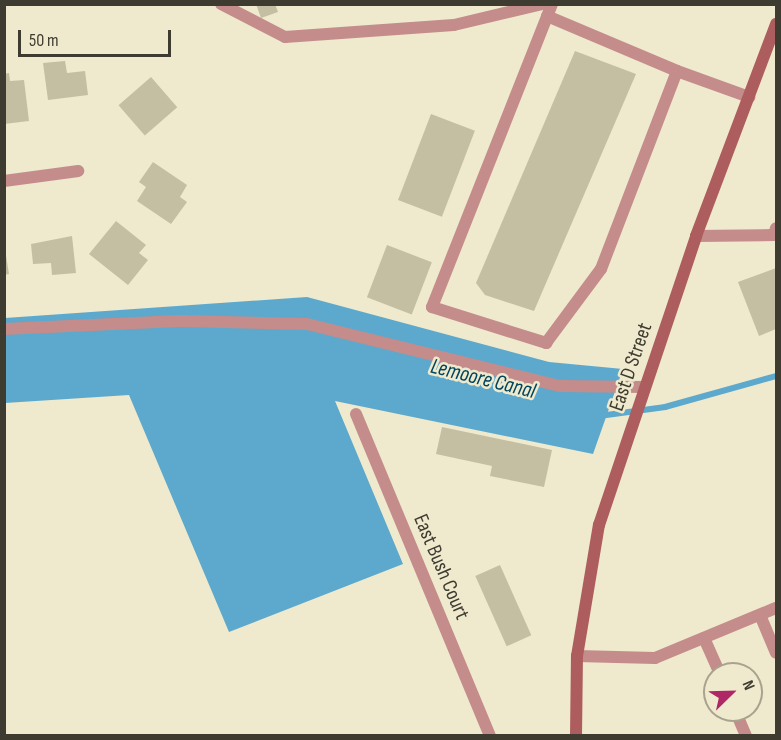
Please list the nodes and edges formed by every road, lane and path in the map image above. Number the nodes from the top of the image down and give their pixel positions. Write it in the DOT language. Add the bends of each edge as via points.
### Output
graph roads {
  1 [pos="222,4"];
  2 [pos="547,8"];
  3 [pos="777,24"];
  4 [pos="677,70"];
  5 [pos="749,97"];
  6 [pos="78,171"];
  7 [pos="4,182"];
  8 [pos="776,233"];
  9 [pos="696,236"];
  10 [pos="4,329"];
  11 [pos="645,387"];
  12 [pos="356,414"];
  13 [pos="777,608"];
  14 [pos="760,615"];
  15 [pos="704,638"];
  16 [pos="777,653"];
  17 [pos="577,656"];
  18 [pos="715,662"];
  19 [pos="490,735"];
  20 [pos="576,735"];
  1 -- 2 [label="street" via="285,37 454,25"];
  2 -- 4 [label="street"];
  2 -- 4 [label="street" via="432,307 546,343 601,269"];
  3 -- 5 [label="main road, East D Street"];
  4 -- 5 [label="street"];
  5 -- 9 [label="main road, East D Street"];
  6 -- 7 [label="street"];
  8 -- 9 [label="street"];
  9 -- 11 [label="main road, East D Street"];
  10 -- 11 [label="street" via="179,321 307,324 560,386"];
  11 -- 17 [label="main road, East D Street" via="599,525"];
  12 -- 19 [label="street, East Bush Court"];
  13 -- 14 [label="street"];
  14 -- 15 [label="street"];
  14 -- 16 [label="street"];
  15 -- 17 [label="street" via="655,658"];
  15 -- 18 [label="street"];
  17 -- 20 [label="main road, East D Street"];
}
